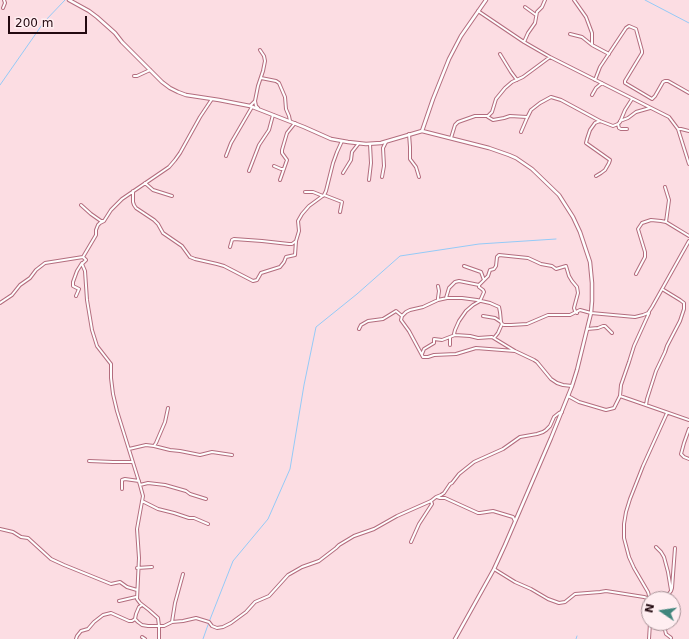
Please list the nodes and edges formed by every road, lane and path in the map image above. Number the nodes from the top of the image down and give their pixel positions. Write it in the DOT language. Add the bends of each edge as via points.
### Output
graph roads {
  1 [pos="4,0"];
  2 [pos="69,0"];
  3 [pos="486,0"];
  4 [pos="545,0"];
  5 [pos="574,0"];
  6 [pos="525,7"];
  7 [pos="3,8"];
  8 [pos="478,11"];
  9 [pos="536,15"];
  10 [pos="570,34"];
  11 [pos="524,42"];
  12 [pos="592,45"];
  13 [pos="260,50"];
  14 [pos="500,54"];
  15 [pos="609,54"];
  16 [pos="550,57"];
  17 [pos="150,70"];
  18 [pos="134,76"];
  19 [pos="261,78"];
  20 [pos="518,80"];
  21 [pos="595,80"];
  22 [pos="602,83"];
  23 [pos="689,93"];
  24 [pos="592,95"];
  25 [pos="632,99"];
  26 [pos="212,100"];
  27 [pos="255,101"];
  28 [pos="251,107"];
  29 [pos="650,108"];
  30 [pos="259,109"];
  31 [pos="273,115"];
  32 [pos="486,117"];
  33 [pos="527,117"];
  34 [pos="290,121"];
  35 [pos="600,121"];
  36 [pos="620,122"];
  37 [pos="295,123"];
  38 [pos="618,124"];
  39 [pos="627,129"];
  40 [pos="678,129"];
  41 [pos="422,131"];
  42 [pos="689,131"];
  43 [pos="521,132"];
  44 [pos="409,134"];
  45 [pos="451,138"];
  46 [pos="342,141"];
  47 [pos="386,142"];
  48 [pos="359,143"];
  49 [pos="370,144"];
  50 [pos="226,156"];
  51 [pos="689,164"];
  52 [pos="274,166"];
  53 [pos="284,169"];
  54 [pos="249,171"];
  55 [pos="343,173"];
  56 [pos="596,176"];
  57 [pos="382,177"];
  58 [pos="419,177"];
  59 [pos="280,180"];
  60 [pos="369,180"];
  61 [pos="145,183"];
  62 [pos="665,187"];
  63 [pos="133,192"];
  64 [pos="305,192"];
  65 [pos="172,196"];
  66 [pos="324,196"];
  67 [pos="81,205"];
  68 [pos="340,212"];
  69 [pos="104,221"];
  70 [pos="666,222"];
  71 [pos="689,236"];
  72 [pos="296,241"];
  73 [pos="689,242"];
  74 [pos="688,245"];
  75 [pos="230,247"];
  76 [pos="84,257"];
  77 [pos="86,260"];
  78 [pos="464,266"];
  79 [pos="636,274"];
  80 [pos="484,280"];
  81 [pos="479,285"];
  82 [pos="438,286"];
  83 [pos="662,289"];
  84 [pos="76,296"];
  85 [pos="446,298"];
  86 [pos="438,300"];
  87 [pos="480,301"];
  88 [pos="0,303"];
  89 [pos="652,307"];
  90 [pos="577,313"];
  91 [pos="591,313"];
  92 [pos="402,316"];
  93 [pos="483,316"];
  94 [pos="502,323"];
  95 [pos="358,328"];
  96 [pos="588,329"];
  97 [pos="612,333"];
  98 [pos="455,335"];
  99 [pos="450,338"];
  100 [pos="494,338"];
  101 [pos="450,345"];
  102 [pos="515,352"];
  103 [pos="422,354"];
  104 [pos="572,386"];
  105 [pos="568,396"];
  106 [pos="620,396"];
  107 [pos="646,405"];
  108 [pos="168,408"];
  109 [pos="562,412"];
  110 [pos="667,413"];
  111 [pos="689,420"];
  112 [pos="689,429"];
  113 [pos="154,446"];
  114 [pos="129,449"];
  115 [pos="232,454"];
  116 [pos="689,459"];
  117 [pos="89,461"];
  118 [pos="132,462"];
  119 [pos="139,481"];
  120 [pos="140,485"];
  121 [pos="122,489"];
  122 [pos="437,497"];
  123 [pos="206,499"];
  124 [pos="142,501"];
  125 [pos="431,501"];
  126 [pos="515,521"];
  127 [pos="208,524"];
  128 [pos="0,529"];
  129 [pos="411,542"];
  130 [pos="656,547"];
  131 [pos="675,548"];
  132 [pos="152,567"];
  133 [pos="138,568"];
  134 [pos="494,569"];
  135 [pos="183,574"];
  136 [pos="137,590"];
  137 [pos="647,591"];
  138 [pos="671,591"];
  139 [pos="671,591"];
  140 [pos="136,597"];
  141 [pos="641,597"];
  142 [pos="119,601"];
  143 [pos="142,605"];
  144 [pos="135,619"];
  145 [pos="172,622"];
  146 [pos="159,626"];
  147 [pos="665,631"];
  148 [pos="672,638"];
  149 [pos="76,639"];
  150 [pos="159,639"];
  151 [pos="455,639"];
  1 -- 7 [label="street"];
  2 -- 17 [label="street" via="97,17"];
  3 -- 8 [label="street"];
  4 -- 9 [label="street"];
  5 -- 12 [label="street" via="586,17 592,33"];
  6 -- 9 [label="street"];
  8 -- 11 [label="street"];
  8 -- 41 [label="street" via="449,59"];
  9 -- 11 [label="street" via="535,23"];
  10 -- 12 [label="street" via="582,37"];
  11 -- 16 [label="street"];
  12 -- 15 [label="street"];
  13 -- 19 [label="street" via="265,61"];
  14 -- 20 [label="street"];
  15 -- 21 [label="street"];
  15 -- 23 [label="street" via="626,28 633,27 636,29 642,54 625,84 652,99 665,81"];
  16 -- 20 [label="street"];
  16 -- 21 [label="street"];
  17 -- 18 [label="street"];
  17 -- 26 [label="street" via="162,82 178,92"];
  19 -- 27 [label="street"];
  19 -- 34 [label="street" via="279,83"];
  20 -- 32 [label="street" via="500,93"];
  21 -- 22 [label="street"];
  22 -- 24 [label="street"];
  22 -- 25 [label="street"];
  25 -- 29 [label="street"];
  25 -- 36 [label="street"];
  26 -- 28 [label="street"];
  26 -- 61 [label="street" via="176,160"];
  27 -- 28 [label="street"];
  27 -- 30 [label="street"];
  28 -- 30 [label="street"];
  28 -- 50 [label="street"];
  29 -- 36 [label="street" via="636,112"];
  29 -- 40 [label="street" via="669,117"];
  30 -- 31 [label="street"];
  31 -- 34 [label="street"];
  31 -- 54 [label="street" via="269,130 259,144"];
  32 -- 33 [label="street" via="493,120 510,116"];
  32 -- 45 [label="street" via="475,116 458,122"];
  33 -- 35 [label="street" via="534,107 551,97"];
  33 -- 43 [label="street"];
  34 -- 37 [label="street"];
  35 -- 38 [label="street" via="613,126"];
  35 -- 56 [label="street" via="590,130 586,143 610,160 605,170"];
  36 -- 38 [label="street"];
  37 -- 46 [label="street" via="331,139"];
  37 -- 53 [label="street" via="287,133 282,150 287,160"];
  38 -- 39 [label="street" via="619,128"];
  40 -- 42 [label="street"];
  40 -- 51 [label="street"];
  41 -- 44 [label="street"];
  41 -- 45 [label="street"];
  44 -- 47 [label="street"];
  44 -- 58 [label="street" via="410,159"];
  45 -- 91 [label="street" via="516,158 532,169 559,195 580,232 590,262"];
  46 -- 48 [label="street"];
  46 -- 66 [label="street"];
  47 -- 49 [label="street"];
  47 -- 57 [label="street" via="383,148"];
  48 -- 49 [label="street"];
  48 -- 55 [label="street"];
  49 -- 60 [label="street"];
  52 -- 53 [label="street"];
  53 -- 59 [label="street"];
  61 -- 63 [label="street"];
  61 -- 65 [label="street" via="153,190"];
  62 -- 70 [label="street" via="669,200"];
  63 -- 69 [label="street" via="118,203"];
  63 -- 72 [label="street" via="136,208 154,220 163,233 182,246 190,257 224,266 253,281 262,273 280,267 286,257 295,255"];
  64 -- 66 [label="street" via="311,191"];
  66 -- 68 [label="street" via="342,202"];
  66 -- 72 [label="street" via="302,214 298,221"];
  67 -- 69 [label="street" via="90,214"];
  69 -- 76 [label="street" via="98,225 96,235"];
  70 -- 71 [label="street"];
  70 -- 79 [label="street" via="651,220 642,223 638,229 645,257"];
  72 -- 75 [label="street" via="289,244 232,240"];
  73 -- 74 [label="street"];
  74 -- 83 [label="street"];
  76 -- 77 [label="street"];
  76 -- 88 [label="street" via="45,263"];
  77 -- 84 [label="street" via="80,264 73,282 73,286 79,289"];
  77 -- 114 [label="street" via="82,264 92,330 98,346 110,364 113,394"];
  78 -- 80 [label="street" via="481,272"];
  80 -- 81 [label="street"];
  80 -- 90 [label="street" via="496,266 499,255 528,258 556,269 566,266 572,282 577,287 574,311"];
  81 -- 85 [label="street" via="455,282 449,288"];
  81 -- 87 [label="street" via="484,292"];
  82 -- 86 [label="street"];
  83 -- 89 [label="street"];
  83 -- 107 [label="street" via="680,300 684,304 684,309 661,358"];
  85 -- 86 [label="street"];
  85 -- 87 [label="street"];
  86 -- 92 [label="street" via="406,312"];
  87 -- 94 [label="street" via="498,307"];
  87 -- 98 [label="street" via="459,321"];
  89 -- 91 [label="street" via="648,313 635,317"];
  89 -- 106 [label="street" via="634,346"];
  90 -- 91 [label="street" via="582,310"];
  90 -- 94 [label="street" via="570,316 548,315 527,324"];
  91 -- 96 [label="street"];
  92 -- 95 [label="street" via="396,311 383,319 368,321"];
  92 -- 103 [label="street"];
  93 -- 94 [label="street" via="495,318"];
  94 -- 100 [label="street"];
  96 -- 97 [label="street" via="605,326"];
  96 -- 104 [label="street"];
  98 -- 99 [label="street"];
  98 -- 100 [label="street"];
  99 -- 101 [label="street"];
  99 -- 103 [label="street" via="434,339 434,343 424,349"];
  100 -- 102 [label="street"];
  102 -- 103 [label="street" via="476,348 450,355 423,357"];
  102 -- 104 [label="street" via="537,362 557,383"];
  104 -- 105 [label="street"];
  105 -- 106 [label="street" via="606,410 614,408"];
  105 -- 109 [label="street"];
  106 -- 107 [label="street"];
  107 -- 110 [label="street"];
  108 -- 113 [label="street" via="165,422"];
  109 -- 122 [label="street" via="554,417 550,426 543,432 520,437 503,449 474,462 459,474 444,494"];
  109 -- 126 [label="street"];
  110 -- 111 [label="street"];
  110 -- 137 [label="street" via="630,499 624,524 624,538 629,557"];
  112 -- 116 [label="street" via="682,454"];
  113 -- 114 [label="street"];
  113 -- 115 [label="street" via="200,455 212,452"];
  114 -- 118 [label="street"];
  117 -- 118 [label="street"];
  118 -- 119 [label="street"];
  119 -- 120 [label="street"];
  119 -- 121 [label="street" via="124,479"];
  120 -- 123 [label="street" via="165,485"];
  120 -- 124 [label="street"];
  122 -- 125 [label="street"];
  122 -- 126 [label="street" via="445,498 480,514 493,511 512,517"];
  124 -- 127 [label="street" via="158,509"];
  124 -- 133 [label="street" via="137,530"];
  125 -- 129 [label="street" via="432,504"];
  125 -- 145 [label="street" via="354,536 319,561 298,569 285,578 269,596 255,602 246,612 223,627 217,628 196,618"];
  126 -- 134 [label="street"];
  128 -- 136 [label="street" via="28,538 51,559 64,565 111,584 120,582"];
  130 -- 138 [label="street" via="664,557"];
  131 -- 139 [label="street"];
  132 -- 133 [label="street"];
  133 -- 136 [label="street"];
  134 -- 141 [label="street" via="520,585 560,603 575,594 606,591"];
  134 -- 151 [label="street"];
  135 -- 145 [label="street"];
  136 -- 140 [label="street"];
  140 -- 142 [label="street"];
  140 -- 143 [label="street"];
  143 -- 144 [label="street"];
  143 -- 146 [label="street" via="158,618"];
  144 -- 146 [label="street" via="142,625"];
  144 -- 149 [label="street" via="132,621 111,613 103,614"];
  145 -- 146 [label="street"];
  146 -- 150 [label="street"];
  147 -- 148 [label="street"];
}
